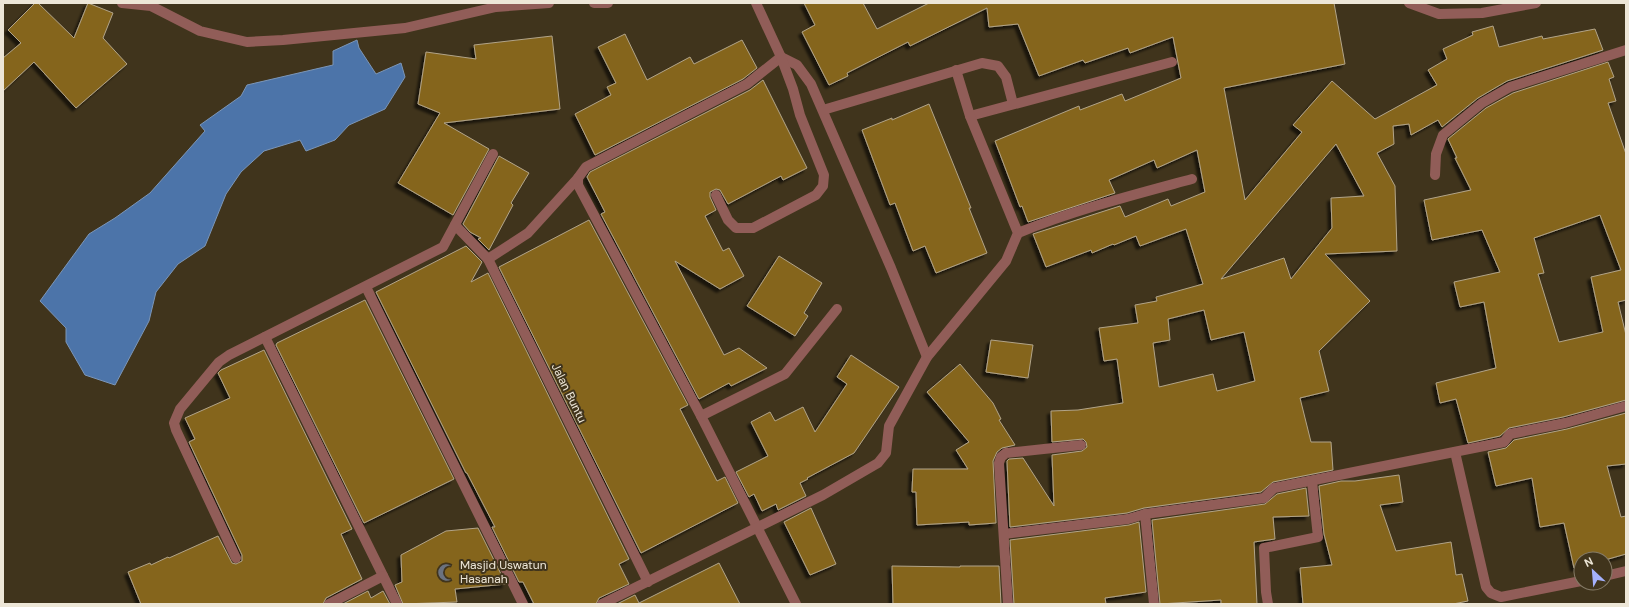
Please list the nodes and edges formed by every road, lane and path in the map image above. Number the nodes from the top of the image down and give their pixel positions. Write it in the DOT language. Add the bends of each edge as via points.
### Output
graph roads {
  1 [pos="122,3"];
  2 [pos="549,3"];
  3 [pos="594,3"];
  4 [pos="608,3"];
  5 [pos="756,3"];
  6 [pos="1409,3"];
  7 [pos="1536,3"];
  8 [pos="152,5"];
  9 [pos="1626,50"];
  10 [pos="781,57"];
  11 [pos="1172,62"];
  12 [pos="956,70"];
  13 [pos="1013,104"];
  14 [pos="823,110"];
  15 [pos="970,116"];
  16 [pos="493,154"];
  17 [pos="1435,175"];
  18 [pos="578,178"];
  19 [pos="1192,179"];
  20 [pos="716,195"];
  21 [pos="455,224"];
  22 [pos="1018,233"];
  23 [pos="488,259"];
  24 [pos="366,287"];
  25 [pos="837,309"];
  26 [pos="265,337"];
  27 [pos="927,357"];
  28 [pos="1626,406"];
  29 [pos="701,416"];
  30 [pos="1081,444"];
  31 [pos="1455,452"];
  32 [pos="1312,481"];
  33 [pos="1145,514"];
  34 [pos="758,527"];
  35 [pos="1004,534"];
  36 [pos="236,558"];
  37 [pos="1626,571"];
  38 [pos="1613,574"];
  39 [pos="383,576"];
  40 [pos="648,582"];
  41 [pos="1573,583"];
  42 [pos="329,604"];
  43 [pos="397,604"];
  44 [pos="523,604"];
  45 [pos="602,604"];
  46 [pos="796,604"];
  47 [pos="1008,604"];
  48 [pos="1154,604"];
  49 [pos="1268,604"];
  1 -- 8 [label="street"];
  2 -- 8 [label="street" via="496,7 405,28 246,42 200,31"];
  3 -- 4 [label="street"];
  5 -- 10 [label="street"];
  6 -- 7 [label="street" via="1440,14 1482,13"];
  9 -- 17 [label="street" via="1510,87 1482,103 1443,135 1436,154"];
  10 -- 14 [label="street" via="797,65 811,84"];
  10 -- 18 [label="street" via="747,84 586,167"];
  10 -- 20 [label="street" via="800,115 824,175 823,186 816,195 753,228 736,228 728,220"];
  11 -- 13 [label="street"];
  12 -- 13 [label="street" via="982,63 998,66 1006,77"];
  12 -- 14 [label="street"];
  12 -- 15 [label="street"];
  13 -- 15 [label="street"];
  14 -- 27 [label="street"];
  15 -- 22 [label="street"];
  16 -- 21 [label="street"];
  18 -- 23 [label="street" via="528,233"];
  18 -- 29 [label="street" via="578,185"];
  19 -- 22 [label="street" via="1098,205"];
  21 -- 23 [label="street, Jalan Buntu"];
  21 -- 24 [label="street" via="442,247"];
  22 -- 27 [label="street" via="1006,261"];
  23 -- 40 [label="street, Jalan Buntu"];
  24 -- 26 [label="street"];
  24 -- 44 [label="street"];
  25 -- 29 [label="street" via="786,374"];
  26 -- 36 [label="street" via="219,362 180,409 174,423"];
  26 -- 39 [label="street"];
  27 -- 34 [label="street" via="889,426 886,453 878,463 823,495"];
  28 -- 31 [label="street" via="1565,423 1510,434 1504,442"];
  29 -- 34 [label="street"];
  30 -- 35 [label="street" via="1020,451 1001,457 999,462"];
  31 -- 32 [label="street"];
  31 -- 41 [label="street" via="1486,587 1491,593 1501,597"];
  32 -- 33 [label="street" via="1274,488 1264,498"];
  32 -- 49 [label="street" via="1318,537 1264,548"];
  33 -- 35 [label="street"];
  33 -- 48 [label="street"];
  34 -- 40 [label="street"];
  34 -- 46 [label="street"];
  35 -- 47 [label="street"];
  37 -- 38 [label="street"];
  39 -- 42 [label="street"];
  39 -- 43 [label="street"];
  40 -- 45 [label="street"];
}
